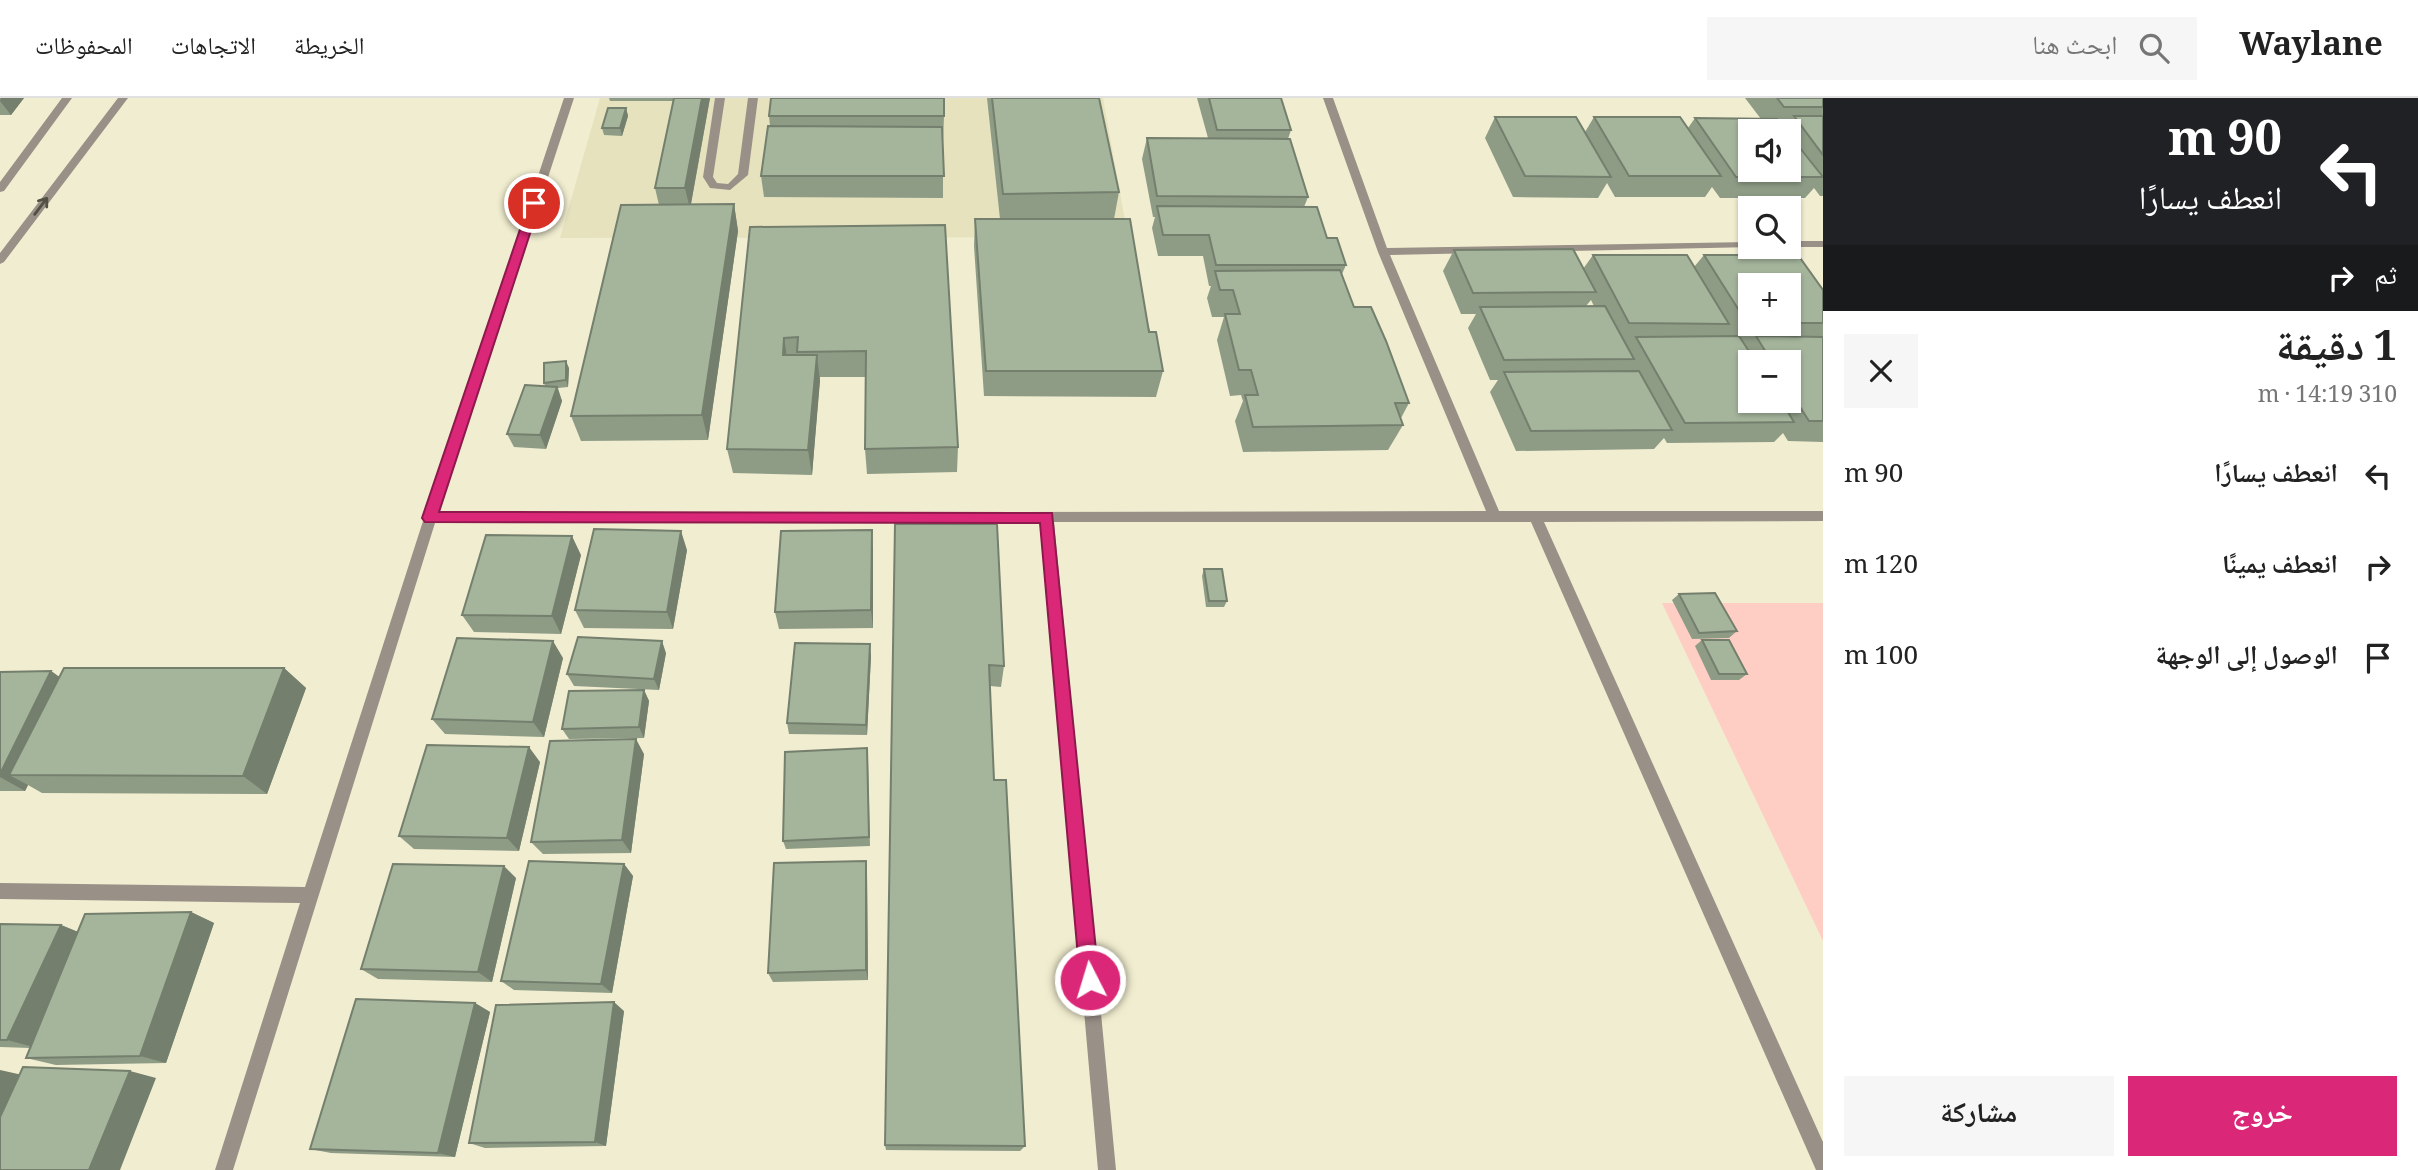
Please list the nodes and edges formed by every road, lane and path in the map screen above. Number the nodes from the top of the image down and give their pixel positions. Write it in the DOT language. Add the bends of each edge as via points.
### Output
graph roads {
  1 [pos="66,98"];
  2 [pos="123,98"];
  3 [pos="569,98"];
  4 [pos="720,98"];
  5 [pos="753,98"];
  6 [pos="1328,98"];
  7 [pos="0,189"];
  8 [pos="1801,244"];
  9 [pos="1823,244"];
  10 [pos="1738,245"];
  11 [pos="1383,252"];
  12 [pos="0,260"];
  13 [pos="1494,516"];
  14 [pos="1535,516"];
  15 [pos="1823,516"];
  16 [pos="1046,517"];
  17 [pos="430,518"];
  18 [pos="0,891"];
  19 [pos="311,895"];
  20 [pos="1823,1163"];
  21 [pos="224,1170"];
  22 [pos="1107,1170"];
  1 -- 7 [label="street"];
  12 -- 2 [label="street, one-way"];
  3 -- 17 [label="street"];
  4 -- 5 [label="street" via="708,177 714,186 730,187 743,175"];
  6 -- 11 [label="street"];
  8 -- 9 [label="street"];
  10 -- 11 [label="street"];
  11 -- 13 [label="street"];
  13 -- 14 [label="street"];
  13 -- 16 [label="street"];
  14 -- 15 [label="street"];
  14 -- 20 [label="street"];
  16 -- 17 [label="street"];
  16 -- 22 [label="street"];
  17 -- 19 [label="street"];
  18 -- 19 [label="street"];
  19 -- 21 [label="street"];
}
